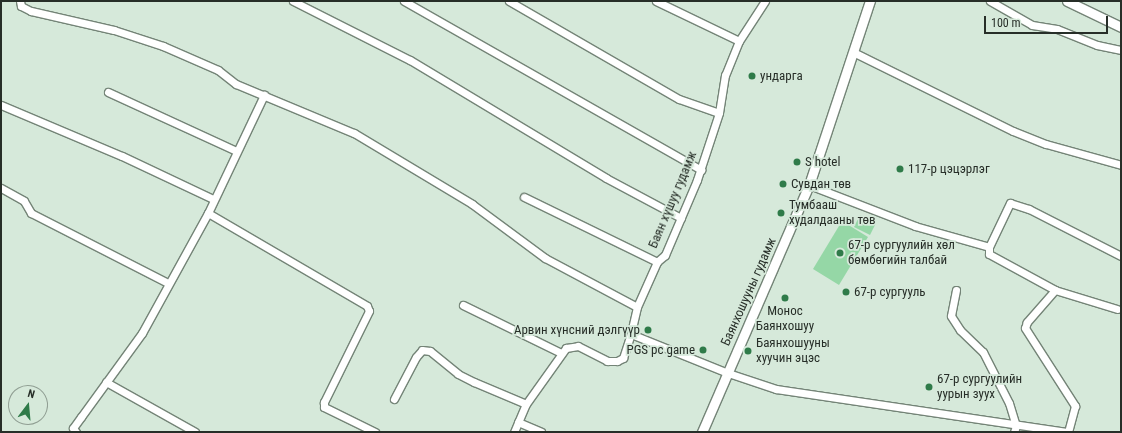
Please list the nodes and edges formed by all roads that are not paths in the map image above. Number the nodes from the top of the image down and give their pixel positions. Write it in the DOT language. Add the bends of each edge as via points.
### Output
graph roads {
  1 [pos="20,1"];
  2 [pos="293,1"];
  3 [pos="404,1"];
  4 [pos="509,1"];
  5 [pos="656,1"];
  6 [pos="765,1"];
  7 [pos="870,1"];
  8 [pos="990,1"];
  9 [pos="1067,1"];
  10 [pos="1120,25"];
  11 [pos="739,42"];
  12 [pos="1121,50"];
  13 [pos="853,52"];
  14 [pos="108,92"];
  15 [pos="264,95"];
  16 [pos="1,105"];
  17 [pos="719,114"];
  18 [pos="236,151"];
  19 [pos="1121,165"];
  20 [pos="700,170"];
  21 [pos="809,185"];
  22 [pos="1,188"];
  23 [pos="524,197"];
  24 [pos="213,199"];
  25 [pos="208,213"];
  26 [pos="681,218"];
  27 [pos="989,247"];
  28 [pos="1121,256"];
  29 [pos="658,262"];
  30 [pos="168,283"];
  31 [pos="956,290"];
  32 [pos="1055,290"];
  33 [pos="463,305"];
  34 [pos="637,308"];
  35 [pos="1117,309"];
  36 [pos="632,334"];
  37 [pos="561,354"];
  38 [pos="728,373"];
  39 [pos="106,382"];
  40 [pos="394,399"];
  41 [pos="526,404"];
  42 [pos="518,422"];
  43 [pos="1015,429"];
  44 [pos="76,432"];
  45 [pos="195,432"];
  46 [pos="375,432"];
  47 [pos="514,432"];
  48 [pos="541,432"];
  49 [pos="702,432"];
  50 [pos="1068,432"];
  1 -- 15 [label="street" via="21,6 31,11 114,30 163,46 218,70 236,84"];
  2 -- 26 [label="street" via="410,60 606,178"];
  3 -- 20 [label="street"];
  4 -- 17 [label="street" via="679,99"];
  5 -- 11 [label="street"];
  6 -- 11 [label="street, Баян хүшуу гудамж"];
  7 -- 13 [label="main road, Баянхошууны гудамж"];
  8 -- 12 [label="street" via="1032,25 1057,29 1097,45"];
  9 -- 10 [label="main road"];
  11 -- 17 [label="street, Баян хүшуу гудамж" via="724,75"];
  13 -- 19 [label="street" via="1013,131 1046,144"];
  13 -- 21 [label="main road, Баянхошууны гудамж"];
  14 -- 18 [label="street"];
  15 -- 18 [label="street"];
  15 -- 34 [label="street" via="354,133 472,204 545,258"];
  16 -- 24 [label="street" via="122,156"];
  17 -- 20 [label="street, Баян хүшуу гудамж"];
  18 -- 24 [label="street"];
  20 -- 26 [label="street, Баян хүшуу гудамж"];
  21 -- 27 [label="street" via="915,226"];
  21 -- 38 [label="main road, Баянхошууны гудамж"];
  22 -- 30 [label="street" via="24,201 31,213"];
  23 -- 29 [label="street"];
  24 -- 25 [label="street"];
  25 -- 30 [label="street"];
  25 -- 46 [label="street" via="367,306 369,311 324,402 324,407"];
  26 -- 29 [label="street, Баян хүшуу гудамж" via="665,255"];
  27 -- 28 [label="street" via="1010,203 1029,209"];
  27 -- 32 [label="street" via="989,254"];
  29 -- 34 [label="street, Баян хүшуу гудамж"];
  30 -- 39 [label="street" via="142,333"];
  31 -- 43 [label="street" via="951,316 960,330 983,352 1009,403"];
  32 -- 35 [label="street"];
  32 -- 50 [label="street" via="1027,322 1025,328 1075,406"];
  33 -- 37 [label="street"];
  34 -- 36 [label="street, Баян хүшуу гудамж"];
  36 -- 37 [label="street, Баян хүшуу гудамж" via="623,358 617,361 607,361 578,346 566,348"];
  36 -- 38 [label="street"];
  37 -- 41 [label="street"];
  38 -- 43 [label="street" via="776,389"];
  38 -- 49 [label="main road, Баянхошууны гудамж"];
  39 -- 44 [label="street" via="73,428"];
  39 -- 45 [label="street"];
  40 -- 41 [label="street" via="422,350 430,351 458,374"];
  41 -- 42 [label="street"];
  42 -- 47 [label="street"];
  42 -- 48 [label="street"];
  43 -- 50 [label="street"];
}
